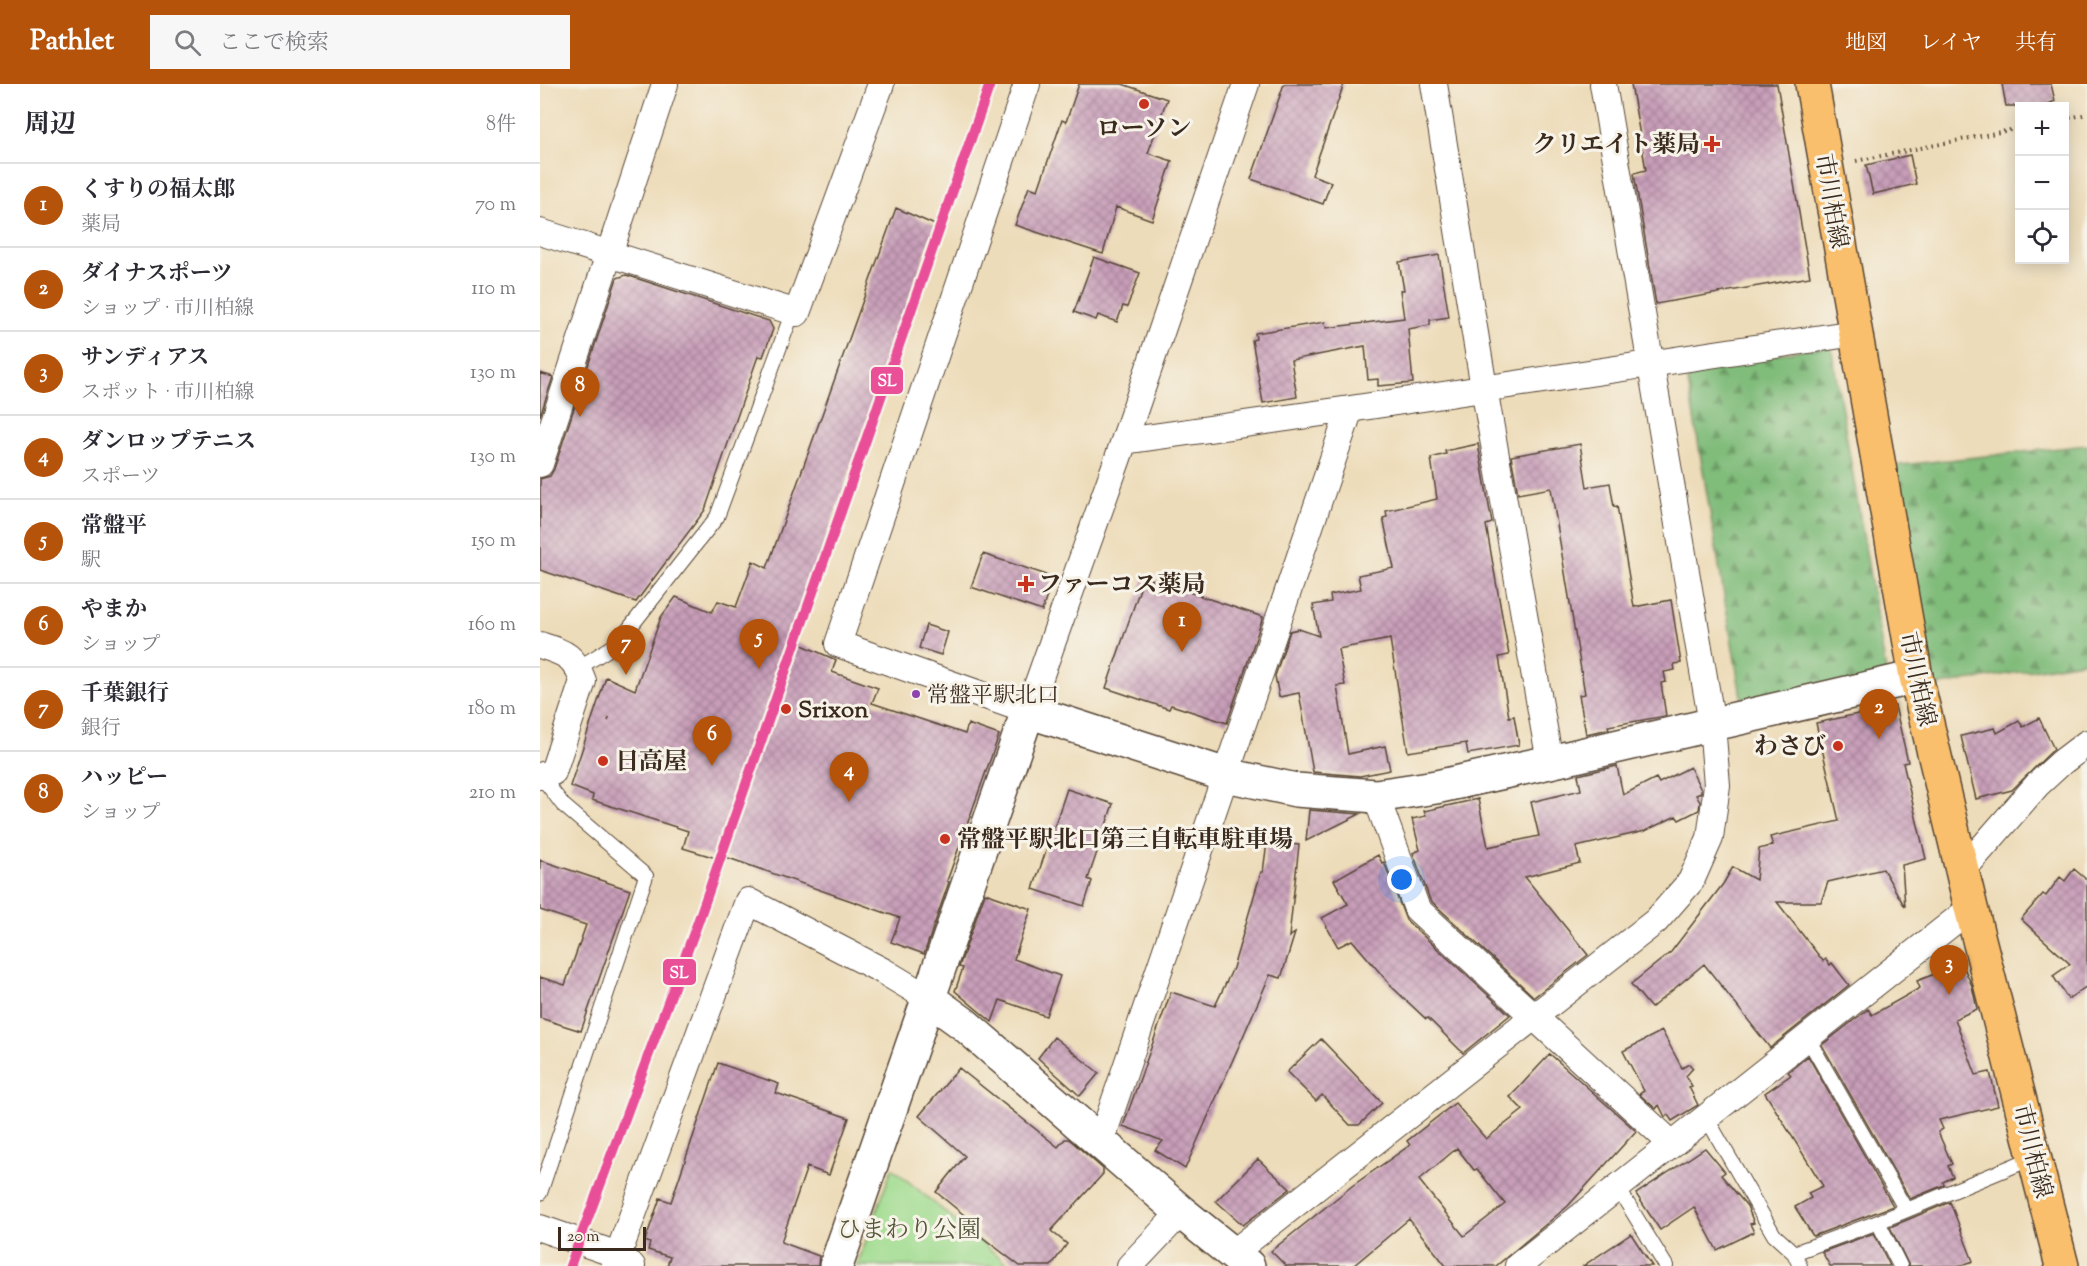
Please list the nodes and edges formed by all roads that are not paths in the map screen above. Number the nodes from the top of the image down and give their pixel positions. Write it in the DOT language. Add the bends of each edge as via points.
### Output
graph roads {
  1 [pos="665,84"];
  2 [pos="880,84"];
  3 [pos="1028,84"];
  4 [pos="1246,84"];
  5 [pos="1434,84"];
  6 [pos="1603,84"];
  7 [pos="1812,84"];
  8 [pos="540,232"];
  9 [pos="608,255"];
  10 [pos="792,311"];
  11 [pos="1855,333"];
  12 [pos="1651,364"];
  13 [pos="1484,388"];
  14 [pos="1350,409"];
  15 [pos="1124,441"];
  16 [pos="540,464"];
  17 [pos="540,645"];
  18 [pos="578,668"];
  19 [pos="1916,677"];
  20 [pos="1028,711"];
  21 [pos="1712,724"];
  22 [pos="2087,743"];
  23 [pos="1550,762"];
  24 [pos="1226,775"];
  25 [pos="541,776"];
  26 [pos="1376,796"];
  27 [pos="1962,871"];
  28 [pos="1971,908"];
  29 [pos="928,998"];
  30 [pos="1535,1017"];
  31 [pos="1807,1037"];
  32 [pos="1706,1117"];
  33 [pos="1101,1141"];
  34 [pos="1672,1144"];
  35 [pos="2035,1157"];
  36 [pos="1618,1188"];
  37 [pos="540,1193"];
  38 [pos="1906,1210"];
  39 [pos="1181,1212"];
  40 [pos="1878,1222"];
  41 [pos="540,1228"];
  42 [pos="1240,1260"];
  43 [pos="1797,1260"];
  44 [pos="621,1262"];
  45 [pos="836,1266"];
  46 [pos="1130,1266"];
  47 [pos="1518,1266"];
  48 [pos="1666,1266"];
  49 [pos="1900,1266"];
  50 [pos="2062,1266"];
  1 -- 9 [label="street"];
  2 -- 10 [label="street" via="797,313"];
  3 -- 20 [label="street" via="838,644"];
  4 -- 15 [label="street"];
  5 -- 13 [label="street"];
  6 -- 12 [label="street"];
  7 -- 11 [label="main road, 市川柏線"];
  8 -- 9 [label="street"];
  9 -- 10 [label="street"];
  9 -- 16 [label="street"];
  10 -- 18 [label="lane" via="717,518 617,644"];
  11 -- 12 [label="street"];
  11 -- 19 [label="main road, 市川柏線"];
  12 -- 13 [label="street"];
  12 -- 21 [label="street"];
  13 -- 14 [label="street"];
  13 -- 23 [label="street"];
  14 -- 15 [label="street"];
  14 -- 24 [label="street"];
  15 -- 20 [label="street"];
  17 -- 18 [label="street" via="568,654"];
  18 -- 25 [label="street" via="583,681 553,772"];
  19 -- 21 [label="street"];
  19 -- 27 [label="main road, 市川柏線"];
  20 -- 24 [label="street"];
  20 -- 29 [label="street"];
  21 -- 23 [label="street"];
  21 -- 30 [label="street" via="1717,785 1710,838 1691,881 1656,921"];
  22 -- 27 [label="street" via="2037,784"];
  23 -- 26 [label="street"];
  24 -- 26 [label="street" via="1296,790"];
  24 -- 33 [label="street"];
  25 -- 37 [label="lane" via="563,805 646,876"];
  26 -- 30 [label="street" via="1417,909"];
  27 -- 28 [label="main road, 市川柏線"];
  28 -- 31 [label="street"];
  28 -- 35 [label="main road, 市川柏線"];
  29 -- 33 [label="street"];
  29 -- 44 [label="street" via="748,901"];
  29 -- 45 [label="street"];
  30 -- 34 [label="street"];
  30 -- 42 [label="street"];
  31 -- 32 [label="street"];
  31 -- 38 [label="lane"];
  32 -- 34 [label="street"];
  32 -- 43 [label="lane" via="1774,1235"];
  33 -- 39 [label="street"];
  34 -- 36 [label="street"];
  35 -- 38 [label="lane"];
  35 -- 50 [label="main road, 市川柏線"];
  36 -- 47 [label="street"];
  36 -- 48 [label="lane"];
  38 -- 40 [label="lane"];
  39 -- 42 [label="street"];
  39 -- 46 [label="street"];
  40 -- 43 [label="lane"];
  40 -- 49 [label="lane"];
  41 -- 44 [label="street"];
}
